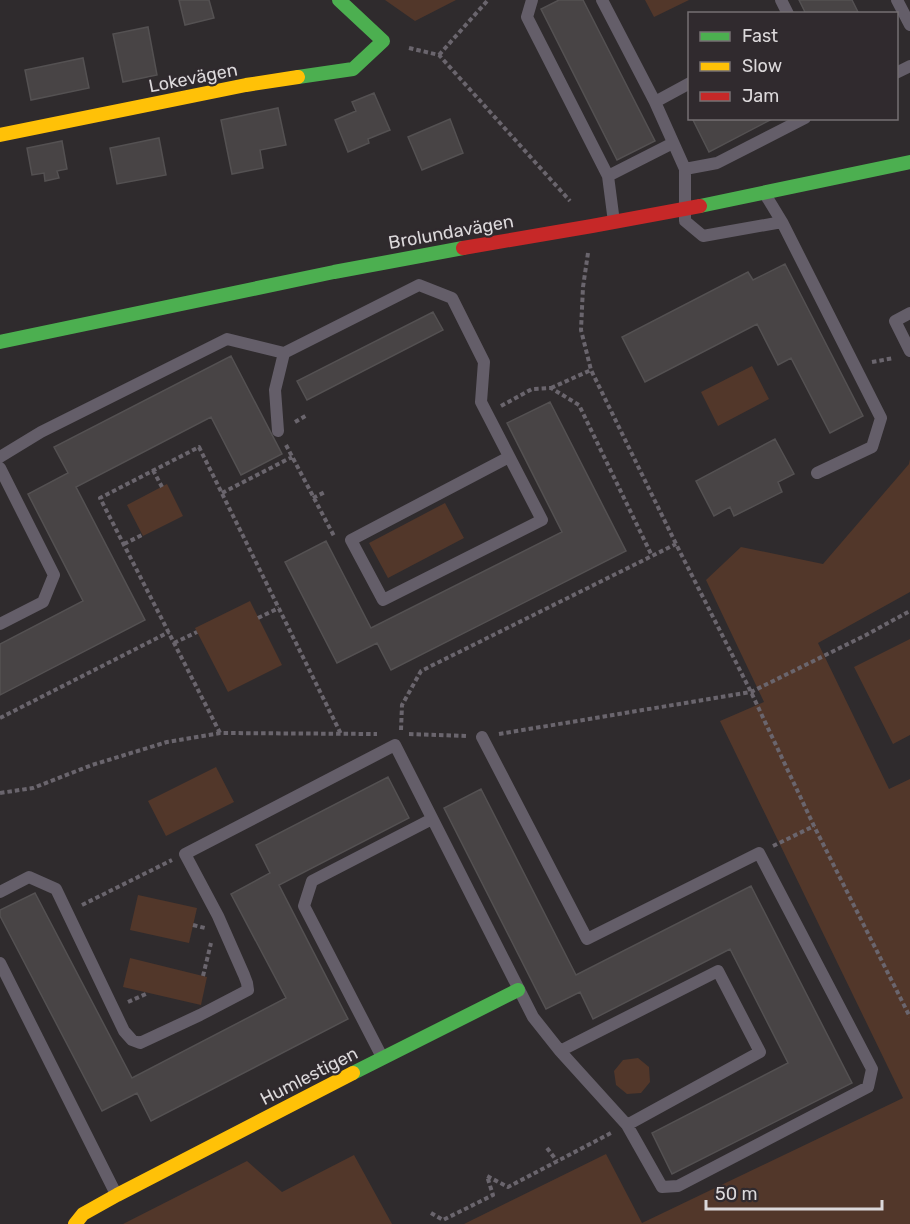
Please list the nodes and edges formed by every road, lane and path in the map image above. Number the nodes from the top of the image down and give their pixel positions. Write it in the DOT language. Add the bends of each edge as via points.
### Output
graph roads {
  1 [pos="339,0"];
  2 [pos="488,0"];
  3 [pos="532,0"];
  4 [pos="602,0"];
  5 [pos="897,0"];
  6 [pos="910,25"];
  7 [pos="384,41"];
  8 [pos="439,56"];
  9 [pos="688,84"];
  10 [pos="655,102"];
  11 [pos="801,120"];
  12 [pos="0,135"];
  13 [pos="673,143"];
  14 [pos="910,162"];
  15 [pos="685,169"];
  16 [pos="608,176"];
  17 [pos="764,193"];
  18 [pos="684,209"];
  19 [pos="614,222"];
  20 [pos="782,222"];
  21 [pos="592,226"];
  22 [pos="416,271"];
  23 [pos="910,313"];
  24 [pos="0,342"];
  25 [pos="284,353"];
  26 [pos="904,354"];
  27 [pos="854,364"];
  28 [pos="591,370"];
  29 [pos="551,388"];
  30 [pos="487,413"];
  31 [pos="278,431"];
  32 [pos="0,457"];
  33 [pos="510,457"];
  34 [pos="292,458"];
  35 [pos="0,468"];
  36 [pos="153,470"];
  37 [pos="817,473"];
  38 [pos="162,487"];
  39 [pos="325,492"];
  40 [pos="222,493"];
  41 [pos="313,498"];
  42 [pos="142,535"];
  43 [pos="124,544"];
  44 [pos="676,544"];
  45 [pos="356,548"];
  46 [pos="652,556"];
  47 [pos="279,608"];
  48 [pos="910,611"];
  49 [pos="258,618"];
  50 [pos="0,624"];
  51 [pos="169,632"];
  52 [pos="197,632"];
  53 [pos="174,643"];
  54 [pos="751,692"];
  55 [pos="0,718"];
  56 [pos="220,733"];
  57 [pos="341,734"];
  58 [pos="381,734"];
  59 [pos="482,736"];
  60 [pos="0,793"];
  61 [pos="432,819"];
  62 [pos="814,826"];
  63 [pos="759,853"];
  64 [pos="185,854"];
  65 [pos="0,892"];
  66 [pos="68,912"];
  67 [pos="0,963"];
  68 [pos="518,990"];
  69 [pos="910,1017"];
  70 [pos="560,1051"];
  71 [pos="383,1058"];
  72 [pos="627,1125"];
  73 [pos="547,1148"];
  74 [pos="557,1161"];
  75 [pos="117,1195"];
  76 [pos="431,1213"];
  77 [pos="75,1224"];
  1 -- 7 [label="street"];
  2 -- 8 [label="path"];
  3 -- 16 [label="lane" via="527,16"];
  4 -- 10 [label="lane"];
  5 -- 6 [label="lane"];
  7 -- 8 [label="path"];
  7 -- 12 [label="street, Lokevägen" via="353,69 246,85"];
  8 -- 21 [label="path"];
  9 -- 10 [label="lane"];
  10 -- 13 [label="lane"];
  11 -- 15 [label="lane" via="717,163"];
  13 -- 15 [label="lane"];
  13 -- 16 [label="lane"];
  14 -- 17 [label="street, Brolundavägen"];
  15 -- 18 [label="lane"];
  16 -- 19 [label="lane"];
  17 -- 18 [label="street, Brolundavägen"];
  17 -- 20 [label="lane"];
  18 -- 19 [label="street, Brolundavägen"];
  18 -- 20 [label="lane" via="685,221 703,236"];
  19 -- 21 [label="street, Brolundavägen"];
  20 -- 27 [label="lane"];
  21 -- 22 [label="street, Brolundavägen"];
  21 -- 28 [label="path" via="581,330"];
  22 -- 24 [label="street, Brolundavägen" via="334,272"];
  22 -- 25 [label="lane"];
  22 -- 30 [label="lane" via="452,298 484,362 481,402"];
  23 -- 26 [label="lane" via="895,321"];
  25 -- 31 [label="lane" via="275,390"];
  25 -- 32 [label="lane" via="226,339"];
  26 -- 27 [label="path"];
  27 -- 37 [label="lane" via="881,418 872,447"];
  28 -- 29 [label="path"];
  28 -- 44 [label="path"];
  29 -- 30 [label="path" via="532,389"];
  29 -- 46 [label="path" via="579,405"];
  30 -- 33 [label="lane"];
  31 -- 34 [label="path"];
  33 -- 45 [label="lane" via="351,540"];
  33 -- 45 [label="lane" via="542,520 383,600"];
  34 -- 40 [label="path"];
  34 -- 41 [label="path"];
  35 -- 50 [label="lane" via="54,575 43,602"];
  36 -- 38 [label="path"];
  36 -- 40 [label="path" via="199,447"];
  36 -- 43 [label="path" via="100,498"];
  39 -- 41 [label="path"];
  40 -- 47 [label="path"];
  41 -- 45 [label="path" via="337,543"];
  42 -- 43 [label="path"];
  43 -- 51 [label="path"];
  44 -- 46 [label="path"];
  44 -- 54 [label="path"];
  46 -- 59 [label="path" via="421,671 402,705 401,734"];
  47 -- 49 [label="path"];
  47 -- 57 [label="path"];
  48 -- 54 [label="path"];
  51 -- 53 [label="path"];
  51 -- 55 [label="path"];
  52 -- 53 [label="path"];
  53 -- 56 [label="path"];
  54 -- 59 [label="path"];
  54 -- 62 [label="path"];
  56 -- 57 [label="path"];
  56 -- 60 [label="path" via="167,742 33,788"];
  57 -- 58 [label="path"];
  59 -- 63 [label="lane" via="587,939"];
  61 -- 64 [label="lane" via="395,745"];
  61 -- 68 [label="lane"];
  61 -- 71 [label="lane" via="312,881 304,906"];
  62 -- 63 [label="path"];
  62 -- 69 [label="path"];
  63 -- 72 [label="lane" via="872,1069 868,1087 678,1186 662,1187"];
  64 -- 66 [label="path"];
  64 -- 66 [label="lane" via="218,916 248,990 200,1015 140,1042 132,1040 124,1031"];
  65 -- 66 [label="lane" via="29,877 56,889"];
  67 -- 75 [label="lane"];
  68 -- 70 [label="lane"];
  68 -- 71 [label="street, Humlestigen"];
  70 -- 72 [label="lane"];
  70 -- 72 [label="lane" via="718,971 759,1052"];
  71 -- 75 [label="street, Humlestigen"];
  72 -- 74 [label="path"];
  73 -- 74 [label="path"];
  74 -- 76 [label="path" via="508,1186 487,1176 493,1195 444,1221"];
  75 -- 77 [label="street, Humlestigen" via="83,1214"];
}
